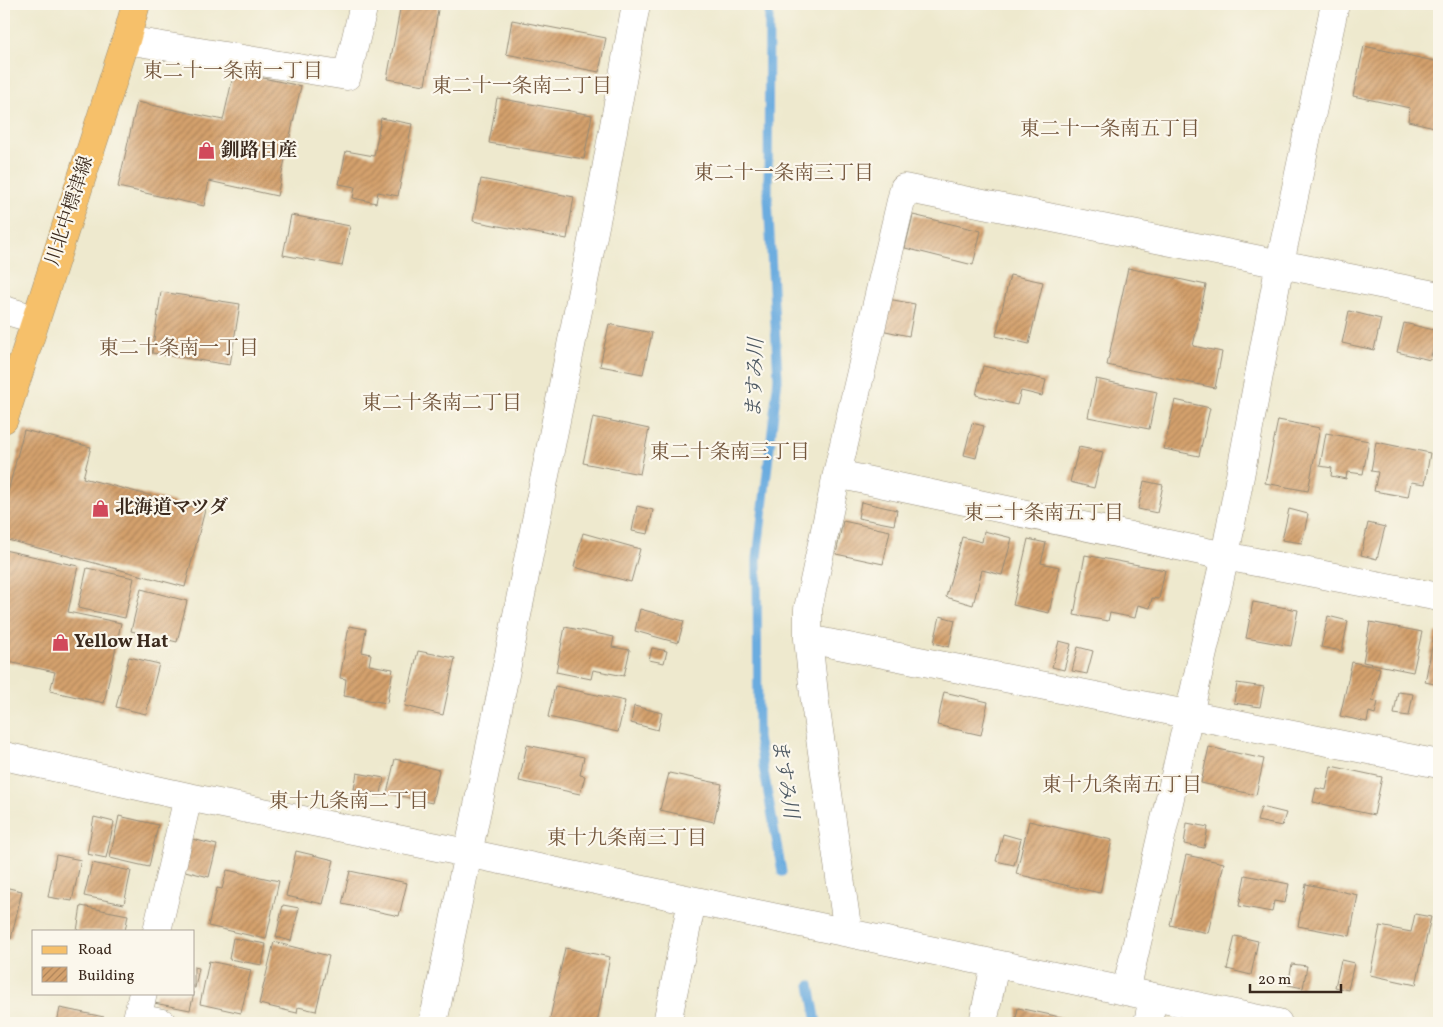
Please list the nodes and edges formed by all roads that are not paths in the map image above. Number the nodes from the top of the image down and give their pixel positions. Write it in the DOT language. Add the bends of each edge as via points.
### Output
graph roads {
  1 [pos="136,4"];
  2 [pos="364,4"];
  3 [pos="636,4"];
  4 [pos="1335,4"];
  5 [pos="126,40"];
  6 [pos="1280,263"];
  7 [pos="1439,296"];
  8 [pos="4,310"];
  9 [pos="35,319"];
  10 [pos="4,419"];
  11 [pos="837,474"];
  12 [pos="1225,556"];
  13 [pos="1439,597"];
  14 [pos="808,639"];
  15 [pos="1189,715"];
  16 [pos="4,756"];
  17 [pos="1439,764"];
  18 [pos="188,797"];
  19 [pos="468,853"];
  20 [pos="692,900"];
  21 [pos="157,930"];
  22 [pos="848,933"];
  23 [pos="995,964"];
  24 [pos="1126,991"];
  25 [pos="1150,1010"];
  26 [pos="433,1023"];
  27 [pos="667,1023"];
  28 [pos="983,1023"];
  29 [pos="1278,1023"];
  1 -- 5 [label="main road, 川北中標津線"];
  2 -- 5 [label="street" via="347,76"];
  3 -- 19 [label="street" via="604,186"];
  4 -- 6 [label="street"];
  5 -- 9 [label="main road, 川北中標津線"];
  6 -- 7 [label="street"];
  6 -- 11 [label="street" via="904,188"];
  6 -- 12 [label="street"];
  8 -- 9 [label="street"];
  9 -- 10 [label="main road, 川北中標津線"];
  11 -- 12 [label="street"];
  11 -- 14 [label="street" via="808,609"];
  12 -- 13 [label="street"];
  12 -- 15 [label="street"];
  14 -- 15 [label="street"];
  14 -- 22 [label="street"];
  15 -- 17 [label="street"];
  15 -- 24 [label="street"];
  16 -- 18 [label="street"];
  18 -- 19 [label="street"];
  18 -- 21 [label="street"];
  19 -- 20 [label="street"];
  19 -- 26 [label="street"];
  20 -- 22 [label="street"];
  20 -- 27 [label="street"];
  22 -- 23 [label="street"];
  23 -- 24 [label="street"];
  23 -- 28 [label="street"];
  24 -- 25 [label="street"];
  25 -- 29 [label="street"];
}
